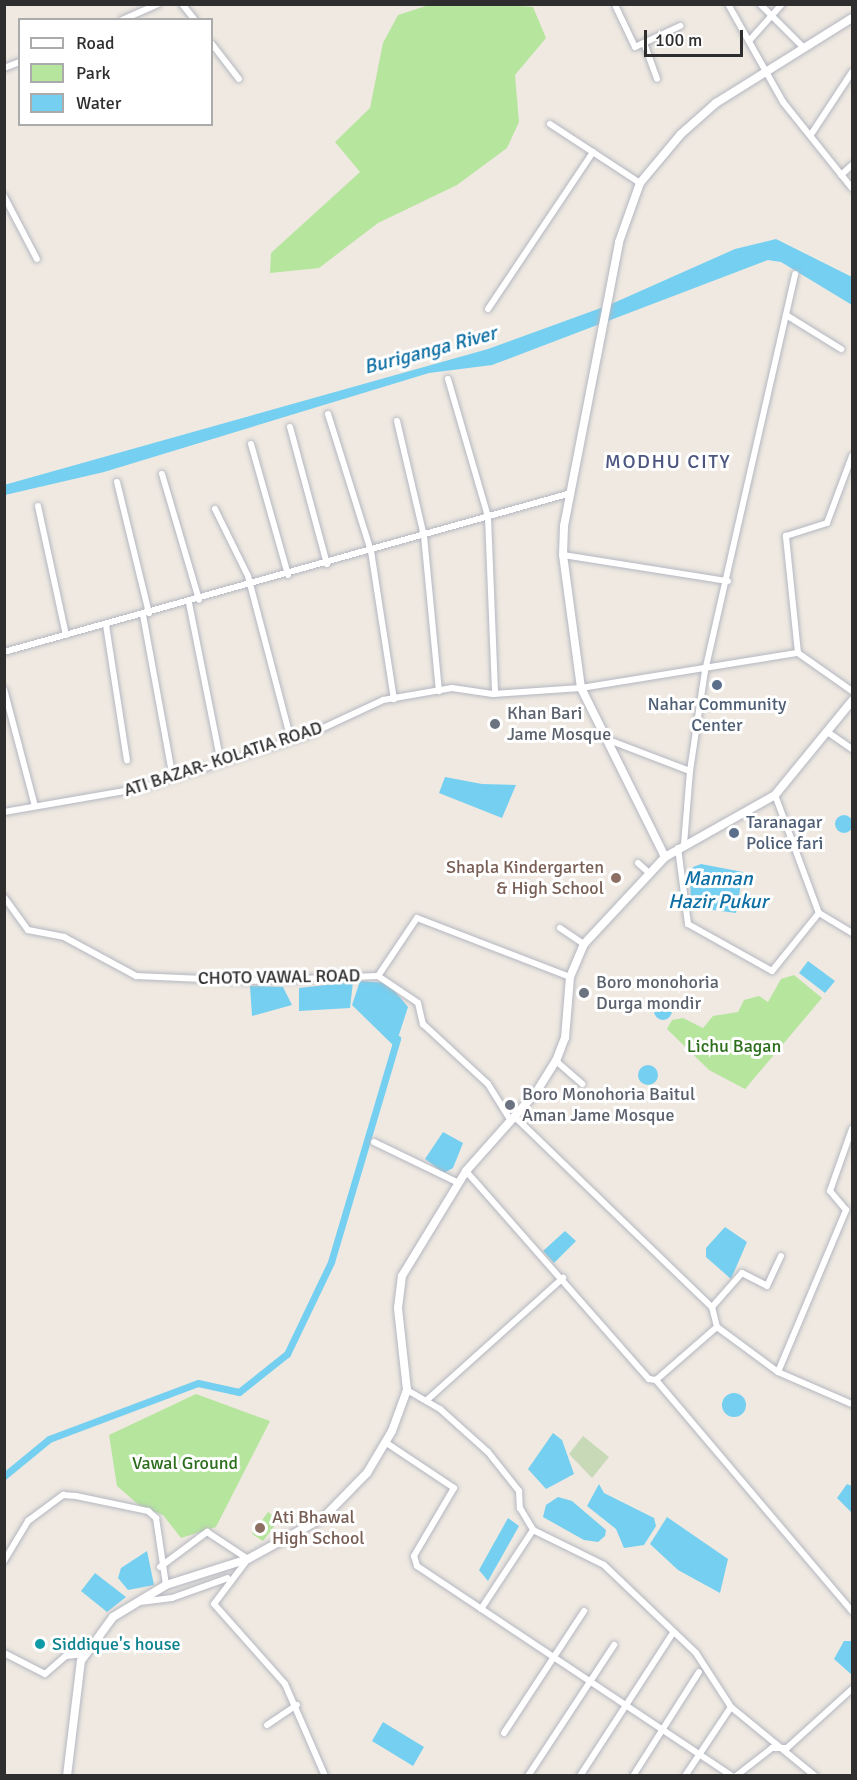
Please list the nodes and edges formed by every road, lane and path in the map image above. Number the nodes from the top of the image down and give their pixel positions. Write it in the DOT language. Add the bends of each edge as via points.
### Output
graph roads {
  1 [pos="158,4"];
  2 [pos="182,4"];
  3 [pos="728,4"];
  4 [pos="760,4"];
  5 [pos="783,4"];
  6 [pos="618,5"];
  7 [pos="772,17"];
  8 [pos="126,18"];
  9 [pos="193,18"];
  10 [pos="852,18"];
  11 [pos="680,26"];
  12 [pos="749,41"];
  13 [pos="644,43"];
  14 [pos="213,45"];
  15 [pos="804,48"];
  16 [pos="766,71"];
  17 [pos="852,72"];
  18 [pos="239,79"];
  19 [pos="657,79"];
  20 [pos="550,124"];
  21 [pos="812,133"];
  22 [pos="593,152"];
  23 [pos="852,165"];
  24 [pos="841,175"];
  25 [pos="640,183"];
  26 [pos="852,188"];
  27 [pos="4,196"];
  28 [pos="37,259"];
  29 [pos="795,274"];
  30 [pos="488,309"];
  31 [pos="786,315"];
  32 [pos="841,349"];
  33 [pos="448,379"];
  34 [pos="328,414"];
  35 [pos="397,421"];
  36 [pos="290,427"];
  37 [pos="251,444"];
  38 [pos="852,456"];
  39 [pos="162,474"];
  40 [pos="117,482"];
  41 [pos="571,493"];
  42 [pos="38,506"];
  43 [pos="215,508"];
  44 [pos="488,517"];
  45 [pos="424,536"];
  46 [pos="371,551"];
  47 [pos="563,555"];
  48 [pos="327,564"];
  49 [pos="288,575"];
  50 [pos="728,581"];
  51 [pos="250,586"];
  52 [pos="200,600"];
  53 [pos="189,603"];
  54 [pos="146,614"];
  55 [pos="106,625"];
  56 [pos="66,635"];
  57 [pos="4,652"];
  58 [pos="798,653"];
  59 [pos="705,671"];
  60 [pos="581,688"];
  61 [pos="4,689"];
  62 [pos="439,691"];
  63 [pos="852,691"];
  64 [pos="495,694"];
  65 [pos="394,699"];
  66 [pos="852,701"];
  67 [pos="829,733"];
  68 [pos="603,738"];
  69 [pos="291,740"];
  70 [pos="852,749"];
  71 [pos="127,760"];
  72 [pos="221,763"];
  73 [pos="689,774"];
  74 [pos="173,778"];
  75 [pos="773,796"];
  76 [pos="35,806"];
  77 [pos="4,812"];
  78 [pos="681,846"];
  79 [pos="665,857"];
  80 [pos="638,863"];
  81 [pos="649,873"];
  82 [pos="4,897"];
  83 [pos="819,913"];
  84 [pos="560,928"];
  85 [pos="852,933"];
  86 [pos="584,944"];
  87 [pos="378,976"];
  88 [pos="570,977"];
  89 [pos="556,1061"];
  90 [pos="582,1084"];
  91 [pos="513,1119"];
  92 [pos="852,1129"];
  93 [pos="374,1142"];
  94 [pos="466,1171"];
  95 [pos="459,1184"];
  96 [pos="781,1256"];
  97 [pos="563,1278"];
  98 [pos="712,1307"];
  99 [pos="717,1327"];
  100 [pos="778,1372"];
  101 [pos="656,1380"];
  102 [pos="407,1390"];
  103 [pos="427,1400"];
  104 [pos="852,1404"];
  105 [pos="385,1442"];
  106 [pos="533,1530"];
  107 [pos="248,1559"];
  108 [pos="4,1561"];
  109 [pos="160,1567"];
  110 [pos="232,1576"];
  111 [pos="166,1585"];
  112 [pos="133,1603"];
  113 [pos="481,1609"];
  114 [pos="584,1611"];
  115 [pos="852,1611"];
  116 [pos="673,1634"];
  117 [pos="614,1645"];
  118 [pos="4,1653"];
  119 [pos="86,1654"];
  120 [pos="553,1658"];
  121 [pos="699,1672"];
  122 [pos="590,1682"];
  123 [pos="852,1689"];
  124 [pos="297,1705"];
  125 [pos="626,1707"];
  126 [pos="731,1707"];
  127 [pos="267,1725"];
  128 [pos="662,1731"];
  129 [pos="504,1733"];
  130 [pos="781,1748"];
  131 [pos="698,1755"];
  132 [pos="67,1776"];
  133 [pos="326,1776"];
  134 [pos="528,1776"];
  135 [pos="580,1776"];
  136 [pos="633,1776"];
  137 [pos="685,1776"];
  138 [pos="734,1776"];
  139 [pos="815,1776"];
  1 -- 8 [label="street"];
  2 -- 9 [label="street"];
  3 -- 12 [label="street"];
  4 -- 7 [label="street"];
  5 -- 7 [label="street"];
  6 -- 13 [label="street" via="635,46"];
  7 -- 12 [label="street"];
  7 -- 15 [label="street"];
  10 -- 15 [label="main road"];
  11 -- 13 [label="street"];
  12 -- 16 [label="street"];
  13 -- 19 [label="street"];
  14 -- 18 [label="street"];
  15 -- 16 [label="main road"];
  16 -- 21 [label="street" via="783,102"];
  16 -- 25 [label="main road" via="681,134"];
  17 -- 21 [label="street"];
  20 -- 22 [label="street"];
  21 -- 24 [label="street"];
  22 -- 25 [label="street"];
  22 -- 30 [label="street"];
  23 -- 24 [label="street"];
  24 -- 26 [label="street"];
  25 -- 41 [label="main road" via="611,279"];
  27 -- 28 [label="street"];
  29 -- 31 [label="street"];
  31 -- 32 [label="street"];
  31 -- 50 [label="street"];
  33 -- 44 [label="street"];
  34 -- 46 [label="street"];
  35 -- 45 [label="street"];
  36 -- 48 [label="street"];
  37 -- 49 [label="street"];
  38 -- 58 [label="street" via="827,523 786,536"];
  39 -- 52 [label="street"];
  40 -- 54 [label="street"];
  41 -- 44 [label="street"];
  41 -- 47 [label="main road"];
  42 -- 56 [label="street"];
  43 -- 51 [label="street"];
  44 -- 45 [label="street"];
  44 -- 64 [label="street"];
  45 -- 46 [label="street"];
  45 -- 62 [label="street"];
  46 -- 48 [label="street"];
  46 -- 65 [label="street"];
  47 -- 50 [label="street"];
  47 -- 60 [label="main road"];
  48 -- 49 [label="street"];
  49 -- 51 [label="street"];
  50 -- 59 [label="street"];
  51 -- 52 [label="street"];
  51 -- 69 [label="street"];
  52 -- 53 [label="street"];
  53 -- 54 [label="street"];
  53 -- 72 [label="street"];
  54 -- 55 [label="street"];
  54 -- 74 [label="street"];
  55 -- 56 [label="street"];
  55 -- 71 [label="street"];
  56 -- 57 [label="street"];
  58 -- 59 [label="street, ATI BAZAR- KOLATIA ROAD"];
  58 -- 63 [label="street"];
  59 -- 60 [label="street, ATI BAZAR- KOLATIA ROAD"];
  59 -- 73 [label="street"];
  60 -- 64 [label="street, ATI BAZAR- KOLATIA ROAD"];
  60 -- 68 [label="main road"];
  61 -- 76 [label="street"];
  62 -- 64 [label="street, ATI BAZAR- KOLATIA ROAD"];
  62 -- 65 [label="street, ATI BAZAR- KOLATIA ROAD"];
  65 -- 69 [label="street, ATI BAZAR- KOLATIA ROAD"];
  66 -- 67 [label="main road"];
  67 -- 70 [label="street"];
  67 -- 75 [label="main road"];
  68 -- 73 [label="street"];
  68 -- 79 [label="main road"];
  69 -- 72 [label="street, ATI BAZAR- KOLATIA ROAD"];
  72 -- 74 [label="street, ATI BAZAR- KOLATIA ROAD"];
  73 -- 78 [label="street"];
  74 -- 76 [label="street, ATI BAZAR- KOLATIA ROAD"];
  75 -- 78 [label="main road"];
  75 -- 83 [label="street"];
  76 -- 77 [label="street, ATI BAZAR- KOLATIA ROAD"];
  78 -- 79 [label="main road"];
  78 -- 83 [label="street" via="688,924 772,971"];
  79 -- 81 [label="main road"];
  80 -- 81 [label="street"];
  81 -- 86 [label="main road"];
  82 -- 87 [label="street, CHOTO VAWAL ROAD" via="28,930 64,937 136,976 248,981"];
  83 -- 85 [label="street"];
  84 -- 86 [label="street"];
  86 -- 88 [label="main road"];
  87 -- 88 [label="street" via="417,918"];
  87 -- 91 [label="street, CHOTO VAWAL ROAD" via="418,1003 423,1024 488,1084"];
  88 -- 89 [label="main road" via="565,1038"];
  89 -- 90 [label="street"];
  89 -- 91 [label="main road"];
  91 -- 94 [label="main road"];
  91 -- 98 [label="street, CHOTO VAWAL ROAD"];
  92 -- 100 [label="street" via="830,1191 846,1210"];
  93 -- 95 [label="street"];
  94 -- 95 [label="main road"];
  94 -- 97 [label="street"];
  95 -- 102 [label="main road" via="402,1276 398,1308"];
  96 -- 98 [label="street" via="767,1286 742,1273"];
  97 -- 101 [label="street"];
  97 -- 103 [label="street"];
  98 -- 99 [label="street"];
  99 -- 100 [label="street"];
  99 -- 101 [label="street"];
  100 -- 104 [label="street"];
  101 -- 115 [label="street"];
  102 -- 103 [label="street"];
  102 -- 105 [label="main road"];
  103 -- 106 [label="street" via="488,1452 519,1491 520,1508"];
  105 -- 107 [label="main road" via="347,1498"];
  105 -- 113 [label="street" via="454,1488 413,1562"];
  106 -- 113 [label="street"];
  106 -- 116 [label="street" via="604,1565"];
  107 -- 109 [label="street" via="207,1532"];
  107 -- 110 [label="street"];
  107 -- 111 [label="main road" via="180,1584"];
  108 -- 109 [label="street" via="28,1521 63,1495 148,1511 161,1529"];
  109 -- 111 [label="street"];
  110 -- 112 [label="street" via="214,1586 172,1598"];
  110 -- 124 [label="street" via="214,1604 285,1684"];
  111 -- 112 [label="main road"];
  112 -- 119 [label="main road" via="113,1617"];
  113 -- 120 [label="street"];
  114 -- 120 [label="street"];
  116 -- 125 [label="street"];
  116 -- 126 [label="street" via="696,1653"];
  117 -- 122 [label="street"];
  118 -- 119 [label="street" via="45,1674 66,1656"];
  119 -- 132 [label="main road" via="76,1683"];
  120 -- 122 [label="street"];
  120 -- 129 [label="street"];
  121 -- 128 [label="street"];
  122 -- 125 [label="street"];
  122 -- 134 [label="street"];
  123 -- 130 [label="street"];
  124 -- 127 [label="street"];
  124 -- 133 [label="street"];
  125 -- 128 [label="street"];
  125 -- 135 [label="street"];
  126 -- 130 [label="street"];
  126 -- 131 [label="street"];
  128 -- 131 [label="street"];
  128 -- 136 [label="street"];
  130 -- 138 [label="street" via="772,1748"];
  130 -- 139 [label="street"];
  131 -- 137 [label="street"];
  131 -- 138 [label="street"];
}
